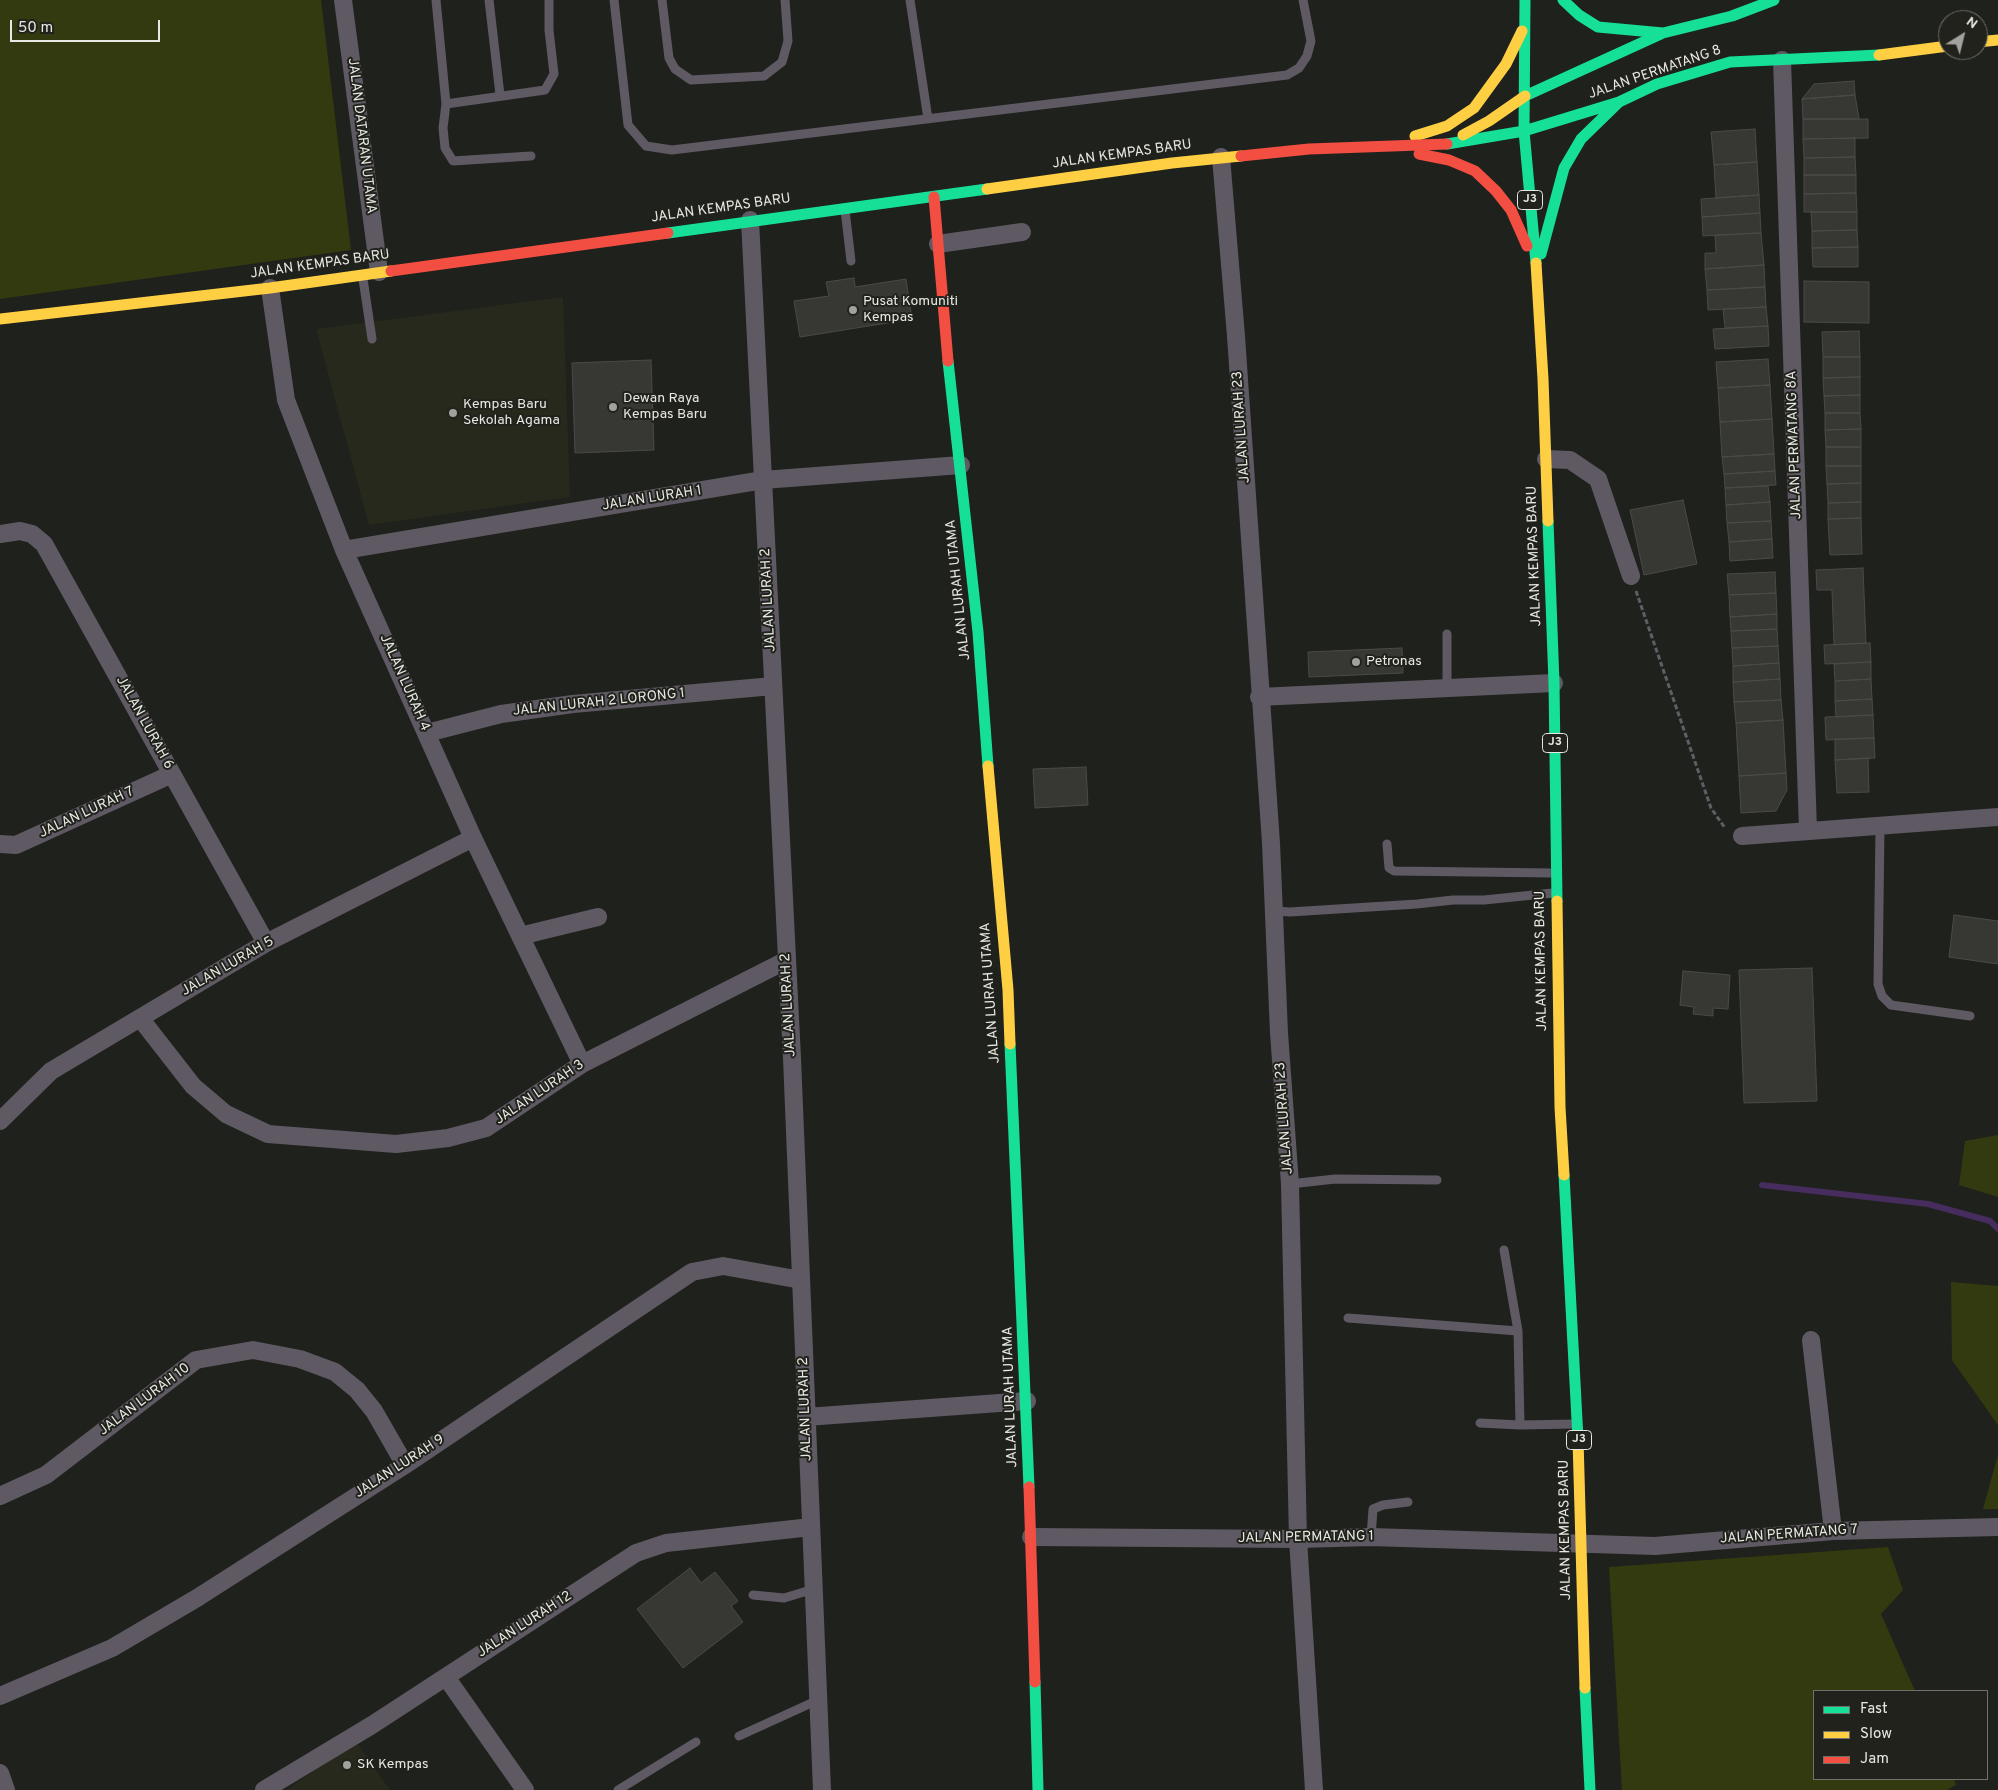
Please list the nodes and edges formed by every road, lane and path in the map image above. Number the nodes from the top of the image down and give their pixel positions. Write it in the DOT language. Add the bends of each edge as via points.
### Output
graph roads {
  1 [pos="344,0"];
  2 [pos="436,0"];
  3 [pos="489,0"];
  4 [pos="549,0"];
  5 [pos="614,0"];
  6 [pos="662,0"];
  7 [pos="785,0"];
  8 [pos="910,0"];
  9 [pos="1303,0"];
  10 [pos="1525,0"];
  11 [pos="1563,0"];
  12 [pos="1774,0"];
  13 [pos="1525,25"];
  14 [pos="1662,34"];
  15 [pos="1938,47"];
  16 [pos="1782,60"];
  17 [pos="500,95"];
  18 [pos="1525,96"];
  19 [pos="1619,102"];
  20 [pos="446,104"];
  21 [pos="928,119"];
  22 [pos="1524,131"];
  23 [pos="1448,144"];
  24 [pos="1380,147"];
  25 [pos="531,156"];
  26 [pos="1221,157"];
  27 [pos="934,197"];
  28 [pos="844,208"];
  29 [pos="750,220"];
  30 [pos="1022,232"];
  31 [pos="938,244"];
  32 [pos="851,261"];
  33 [pos="1536,268"];
  34 [pos="371,273"];
  35 [pos="270,288"];
  36 [pos="0,319"];
  37 [pos="372,339"];
  38 [pos="1546,458"];
  39 [pos="961,465"];
  40 [pos="763,480"];
  41 [pos="0,534"];
  42 [pos="344,550"];
  43 [pos="1631,576"];
  44 [pos="1447,634"];
  45 [pos="1554,683"];
  46 [pos="773,686"];
  47 [pos="1447,689"];
  48 [pos="1260,697"];
  49 [pos="427,733"];
  50 [pos="172,774"];
  51 [pos="1998,817"];
  52 [pos="1880,827"];
  53 [pos="1808,830"];
  54 [pos="1742,836"];
  55 [pos="473,838"];
  56 [pos="0,844"];
  57 [pos="1387,844"];
  58 [pos="1556,873"];
  59 [pos="1556,892"];
  60 [pos="1275,910"];
  61 [pos="598,917"];
  62 [pos="520,936"];
  63 [pos="266,944"];
  64 [pos="787,960"];
  65 [pos="1970,1016"];
  66 [pos="140,1018"];
  67 [pos="582,1064"];
  68 [pos="0,1121"];
  69 [pos="1437,1180"];
  70 [pos="1290,1184"];
  71 [pos="1504,1250"];
  72 [pos="801,1280"];
  73 [pos="1348,1318"];
  74 [pos="1518,1331"];
  75 [pos="1811,1340"];
  76 [pos="1027,1401"];
  77 [pos="806,1417"];
  78 [pos="1480,1423"];
  79 [pos="1578,1424"];
  80 [pos="1520,1425"];
  81 [pos="405,1465"];
  82 [pos="0,1496"];
  83 [pos="1408,1502"];
  84 [pos="810,1527"];
  85 [pos="1998,1527"];
  86 [pos="1833,1531"];
  87 [pos="1031,1537"];
  88 [pos="1371,1537"];
  89 [pos="1298,1539"];
  90 [pos="1581,1543"];
  91 [pos="814,1589"];
  92 [pos="753,1595"];
  93 [pos="446,1677"];
  94 [pos="0,1696"];
  95 [pos="818,1700"];
  96 [pos="739,1736"];
  97 [pos="696,1742"];
  98 [pos="0,1773"];
  99 [pos="6,1790"];
  100 [pos="264,1790"];
  101 [pos="525,1790"];
  102 [pos="618,1790"];
  103 [pos="822,1790"];
  104 [pos="1038,1790"];
  105 [pos="1314,1790"];
  106 [pos="1590,1790"];
  1 -- 34 [label="street, JALAN DATARAN UTAMA"];
  2 -- 20 [label="lane"];
  3 -- 17 [label="lane"];
  4 -- 17 [label="lane" via="554,74 551,83 545,90"];
  5 -- 21 [label="lane" via="628,125 646,146 672,150"];
  6 -- 7 [label="lane" via="669,58 675,69 691,80 764,76 782,62 788,41"];
  8 -- 21 [label="lane"];
  9 -- 21 [label="lane" via="1311,41 1299,68 1287,75"];
  10 -- 13 [label="main road, JALAN KEMPAS BARU / J3"];
  11 -- 14 [label="main road" via="1598,27"];
  12 -- 14 [label="main road" via="1732,16"];
  13 -- 18 [label="main road, JALAN KEMPAS BARU / J3"];
  13 -- 24 [label="main road" via="1506,64 1474,108 1447,126"];
  14 -- 18 [label="main road"];
  15 -- 16 [label="main road, JALAN PERMATANG 8" via="1871,56"];
  16 -- 19 [label="main road, JALAN PERMATANG 8" via="1730,62 1657,84"];
  16 -- 53 [label="street, JALAN PERMATANG 8A"];
  17 -- 20 [label="lane"];
  18 -- 22 [label="main road, JALAN KEMPAS BARU / J3"];
  18 -- 23 [label="main road, JALAN KEMPAS BARU"];
  19 -- 22 [label="main road, JALAN PERMATANG 8"];
  19 -- 33 [label="main road" via="1581,139 1564,168"];
  20 -- 25 [label="lane" via="444,148 453,161"];
  22 -- 23 [label="main road, JALAN KEMPAS BARU"];
  22 -- 33 [label="main road, JALAN KEMPAS BARU / J3"];
  23 -- 24 [label="main road, JALAN KEMPAS BARU"];
  24 -- 26 [label="main road, JALAN KEMPAS BARU"];
  24 -- 33 [label="main road" via="1449,160 1476,171 1511,210"];
  26 -- 27 [label="main road, JALAN KEMPAS BARU"];
  26 -- 48 [label="street, JALAN LURAH 23"];
  27 -- 28 [label="main road, JALAN KEMPAS BARU"];
  27 -- 31 [label="main road, JALAN LURAH UTAMA"];
  28 -- 29 [label="main road, JALAN KEMPAS BARU"];
  28 -- 32 [label="lane"];
  29 -- 34 [label="main road, JALAN KEMPAS BARU"];
  29 -- 40 [label="street, JALAN LURAH 2"];
  30 -- 31 [label="street"];
  31 -- 39 [label="main road, JALAN LURAH UTAMA"];
  33 -- 38 [label="main road, JALAN KEMPAS BARU / J3"];
  34 -- 35 [label="main road, JALAN KEMPAS BARU"];
  34 -- 37 [label="lane"];
  35 -- 36 [label="main road, JALAN KEMPAS BARU"];
  35 -- 42 [label="street, JALAN LURAH 4" via="286,400"];
  38 -- 43 [label="street" via="1570,460 1598,479"];
  38 -- 45 [label="main road, JALAN KEMPAS BARU / J3"];
  39 -- 40 [label="street, JALAN LURAH 1"];
  39 -- 76 [label="main road, JALAN LURAH UTAMA" via="1008,990"];
  40 -- 42 [label="street, JALAN LURAH 1"];
  40 -- 46 [label="street, JALAN LURAH 2"];
  41 -- 50 [label="street, JALAN LURAH 6" via="20,531 32,534 44,544"];
  42 -- 49 [label="street, JALAN LURAH 4"];
  43 -- 54 [label="path" via="1712,808 1726,830"];
  44 -- 47 [label="lane"];
  45 -- 47 [label="street"];
  45 -- 58 [label="main road, JALAN KEMPAS BARU / J3"];
  46 -- 49 [label="street, JALAN LURAH 2 LORONG 1" via="573,704 501,714"];
  46 -- 64 [label="street, JALAN LURAH 2"];
  47 -- 48 [label="street"];
  48 -- 60 [label="street, JALAN LURAH 23"];
  49 -- 55 [label="street, JALAN LURAH 4"];
  50 -- 56 [label="street, JALAN LURAH 7" via="16,845"];
  50 -- 63 [label="street, JALAN LURAH 6"];
  51 -- 52 [label="street"];
  52 -- 53 [label="street"];
  52 -- 65 [label="lane" via="1878,984 1882,996 1891,1005"];
  53 -- 54 [label="street"];
  55 -- 62 [label="street, JALAN LURAH 4"];
  55 -- 63 [label="street, JALAN LURAH 5"];
  57 -- 58 [label="lane" via="1389,868 1394,870"];
  58 -- 59 [label="main road, JALAN KEMPAS BARU / J3"];
  59 -- 60 [label="lane" via="1484,900 1290,912"];
  59 -- 79 [label="main road, JALAN KEMPAS BARU / J3" via="1560,1107"];
  60 -- 70 [label="street, JALAN LURAH 23" via="1279,1033"];
  61 -- 62 [label="street"];
  62 -- 67 [label="street, JALAN LURAH 4"];
  63 -- 66 [label="street, JALAN LURAH 5"];
  64 -- 67 [label="street, JALAN LURAH 3"];
  64 -- 72 [label="street, JALAN LURAH 2"];
  66 -- 67 [label="street, JALAN LURAH 3" via="193,1086 226,1114 268,1134 396,1144 448,1138 486,1128"];
  66 -- 68 [label="street, JALAN LURAH 5" via="51,1071"];
  69 -- 70 [label="lane" via="1335,1179"];
  70 -- 89 [label="street, JALAN LURAH 23"];
  71 -- 74 [label="lane"];
  72 -- 77 [label="street, JALAN LURAH 2"];
  72 -- 81 [label="street, JALAN LURAH 9" via="723,1266 692,1272"];
  73 -- 74 [label="lane"];
  74 -- 80 [label="lane"];
  75 -- 86 [label="street"];
  76 -- 77 [label="street"];
  76 -- 87 [label="main road, JALAN LURAH UTAMA"];
  77 -- 84 [label="street, JALAN LURAH 2"];
  78 -- 80 [label="lane"];
  79 -- 80 [label="lane"];
  79 -- 90 [label="main road, JALAN KEMPAS BARU / J3"];
  81 -- 82 [label="street, JALAN LURAH 10" via="374,1411 357,1390 335,1372 300,1359 253,1350 196,1360 46,1475"];
  81 -- 94 [label="street, JALAN LURAH 9" via="197,1598 112,1648"];
  83 -- 88 [label="lane" via="1373,1509"];
  84 -- 91 [label="street, JALAN LURAH 2"];
  84 -- 93 [label="street, JALAN LURAH 12" via="650,1547"];
  85 -- 86 [label="street, JALAN PERMATANG 7"];
  86 -- 90 [label="street, JALAN PERMATANG 7" via="1655,1546"];
  87 -- 89 [label="street, JALAN PERMATANG 1"];
  87 -- 104 [label="main road, JALAN LURAH UTAMA"];
  88 -- 89 [label="street, JALAN PERMATANG 1"];
  88 -- 90 [label="street, JALAN PERMATANG 1"];
  89 -- 105 [label="street, JALAN LURAH 23"];
  90 -- 106 [label="main road, JALAN KEMPAS BARU / J3"];
  91 -- 92 [label="lane" via="784,1598"];
  91 -- 95 [label="street, JALAN LURAH 2"];
  93 -- 100 [label="street, JALAN LURAH 12"];
  93 -- 101 [label="street"];
  95 -- 96 [label="lane"];
  95 -- 103 [label="street, JALAN LURAH 2"];
  97 -- 102 [label="lane"];
  98 -- 99 [label="street"];
}
